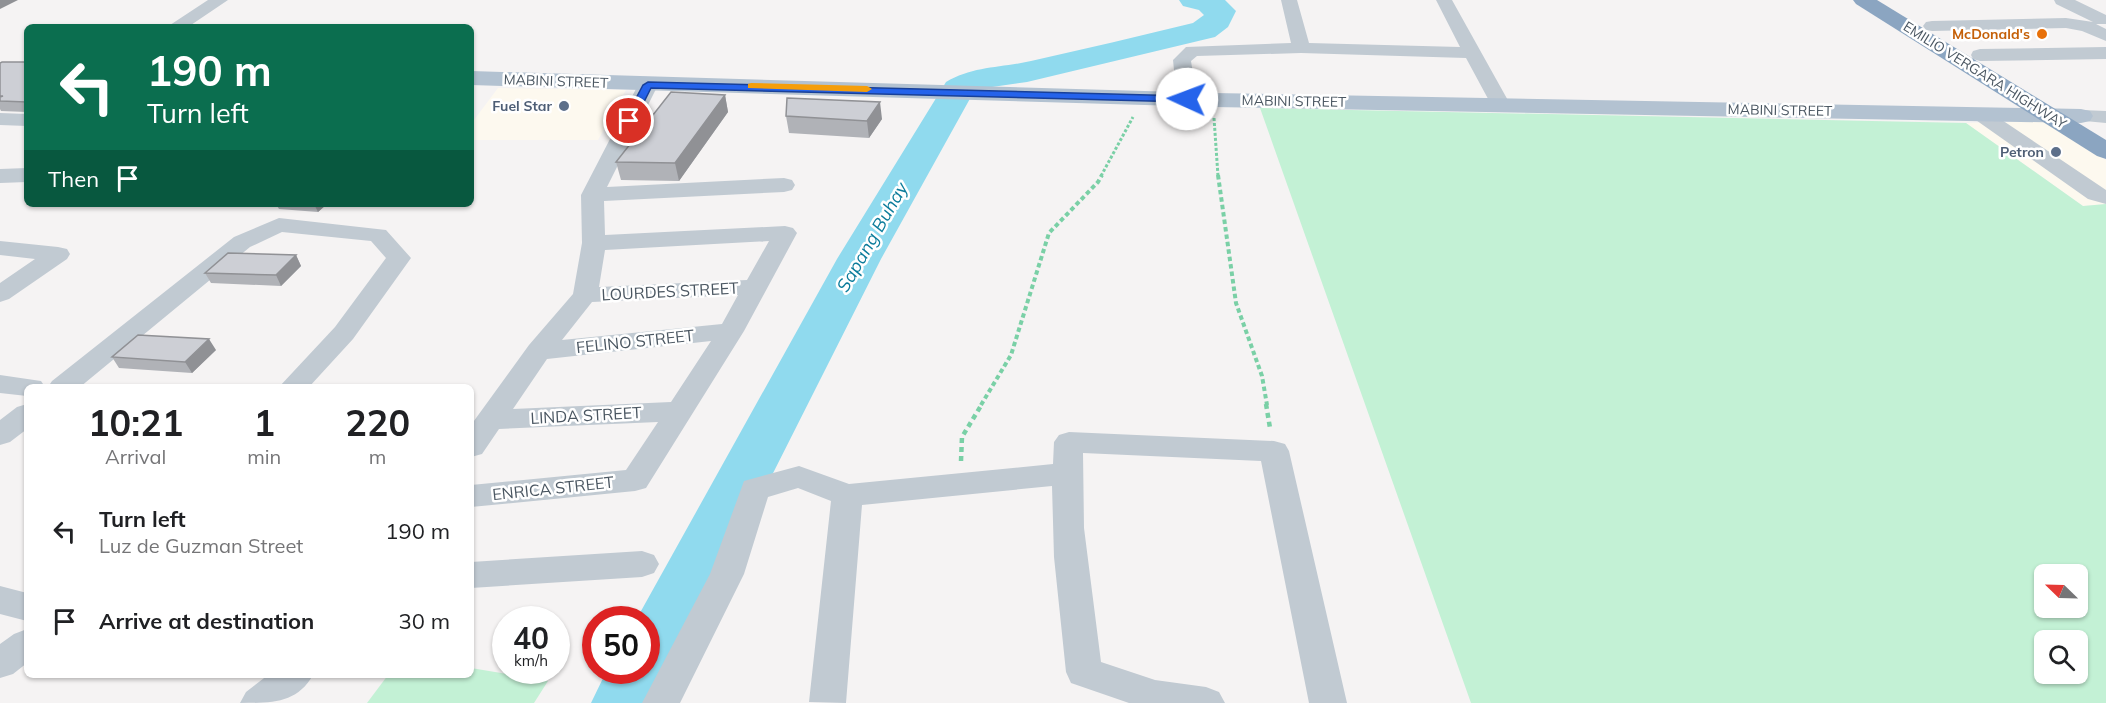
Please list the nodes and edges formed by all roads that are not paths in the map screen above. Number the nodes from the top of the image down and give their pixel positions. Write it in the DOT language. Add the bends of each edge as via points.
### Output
graph roads {
  1 [pos="220,0"];
  2 [pos="240,0"];
  3 [pos="1289,0"];
  4 [pos="1444,0"];
  5 [pos="1863,0"];
  6 [pos="1889,0"];
  7 [pos="2062,0"];
  8 [pos="2106,22"];
  9 [pos="181,24"];
  10 [pos="202,24"];
  11 [pos="1932,26"];
  12 [pos="2106,36"];
  13 [pos="1301,48"];
  14 [pos="1474,53"];
  15 [pos="2106,53"];
  16 [pos="1980,55"];
  17 [pos="474,78"];
  18 [pos="648,85"];
  19 [pos="1187,99"];
  20 [pos="1500,104"];
  21 [pos="1980,114"];
  22 [pos="2049,115"];
  23 [pos="2081,116"];
  24 [pos="2106,117"];
  25 [pos="0,119"];
  26 [pos="24,120"];
  27 [pos="2106,132"];
  28 [pos="2106,151"];
  29 [pos="24,175"];
  30 [pos="0,176"];
  31 [pos="784,185"];
  32 [pos="592,195"];
  33 [pos="2106,197"];
  34 [pos="594,243"];
  35 [pos="0,248"];
  36 [pos="755,288"];
  37 [pos="0,294"];
  38 [pos="585,295"];
  39 [pos="731,331"];
  40 [pos="539,351"];
  41 [pos="0,384"];
  42 [pos="66,384"];
  43 [pos="296,384"];
  44 [pos="24,386"];
  45 [pos="681,411"];
  46 [pos="24,416"];
  47 [pos="490,420"];
  48 [pos="0,435"];
  49 [pos="474,443"];
  50 [pos="1066,474"];
  51 [pos="847,495"];
  52 [pos="474,496"];
  53 [pos="642,564"];
  54 [pos="474,575"];
  55 [pos="0,600"];
  56 [pos="24,606"];
  57 [pos="24,646"];
  58 [pos="0,663"];
  59 [pos="291,678"];
  60 [pos="828,702"];
  61 [pos="259,703"];
  62 [pos="661,703"];
  63 [pos="1206,703"];
  64 [pos="1328,703"];
  1 -- 9 [label="street"];
  2 -- 10 [label="street"];
  3 -- 13 [label="street"];
  4 -- 14 [label="street"];
  5 -- 22 [label="highway, EMILIO VERGARA HIGHWAY"];
  6 -- 11 [label="highway, EMILIO VERGARA HIGHWAY"];
  7 -- 8 [label="street"];
  11 -- 12 [label="street" via="2066,23 2087,26"];
  11 -- 16 [label="highway, EMILIO VERGARA HIGHWAY"];
  13 -- 14 [label="street"];
  13 -- 19 [label="street" via="1192,51 1182,60"];
  14 -- 20 [label="street"];
  15 -- 16 [label="street"];
  16 -- 23 [label="highway, EMILIO VERGARA HIGHWAY"];
  17 -- 18 [label="main road, MABINI STREET"];
  18 -- 19 [label="main road, MABINI STREET"];
  18 -- 32 [label="street"];
  19 -- 20 [label="main road, MABINI STREET"];
  20 -- 21 [label="main road, MABINI STREET"];
  21 -- 22 [label="main road, MABINI STREET"];
  21 -- 33 [label="street"];
  22 -- 23 [label="main road, MABINI STREET"];
  22 -- 28 [label="highway, EMILIO VERGARA HIGHWAY"];
  23 -- 24 [label="street"];
  23 -- 27 [label="highway, EMILIO VERGARA HIGHWAY"];
  25 -- 26 [label="street"];
  29 -- 30 [label="street"];
  31 -- 32 [label="street"];
  32 -- 34 [label="street"];
  34 -- 36 [label="street" via="785,233"];
  34 -- 38 [label="street"];
  35 -- 37 [label="street" via="58,254"];
  36 -- 38 [label="street, LOURDES STREET"];
  36 -- 39 [label="street"];
  38 -- 40 [label="street"];
  39 -- 40 [label="street, FELINO STREET"];
  39 -- 45 [label="street"];
  40 -- 47 [label="street"];
  41 -- 44 [label="street"];
  42 -- 43 [label="street" via="242,242 279,225 378,235 399,258 344,333"];
  45 -- 47 [label="street, LINDA STREET"];
  45 -- 52 [label="street, ENRICA STREET" via="635,480"];
  46 -- 48 [label="street"];
  47 -- 49 [label="street"];
  50 -- 51 [label="street"];
  50 -- 63 [label="street" via="1068,545 1084,672 1155,696"];
  50 -- 64 [label="street" via="1069,442 1274,452"];
  51 -- 60 [label="street"];
  51 -- 62 [label="street" via="799,477 755,489 727,574"];
  53 -- 54 [label="street"];
  55 -- 56 [label="street"];
  57 -- 58 [label="street"];
  59 -- 61 [label="street"];
}
